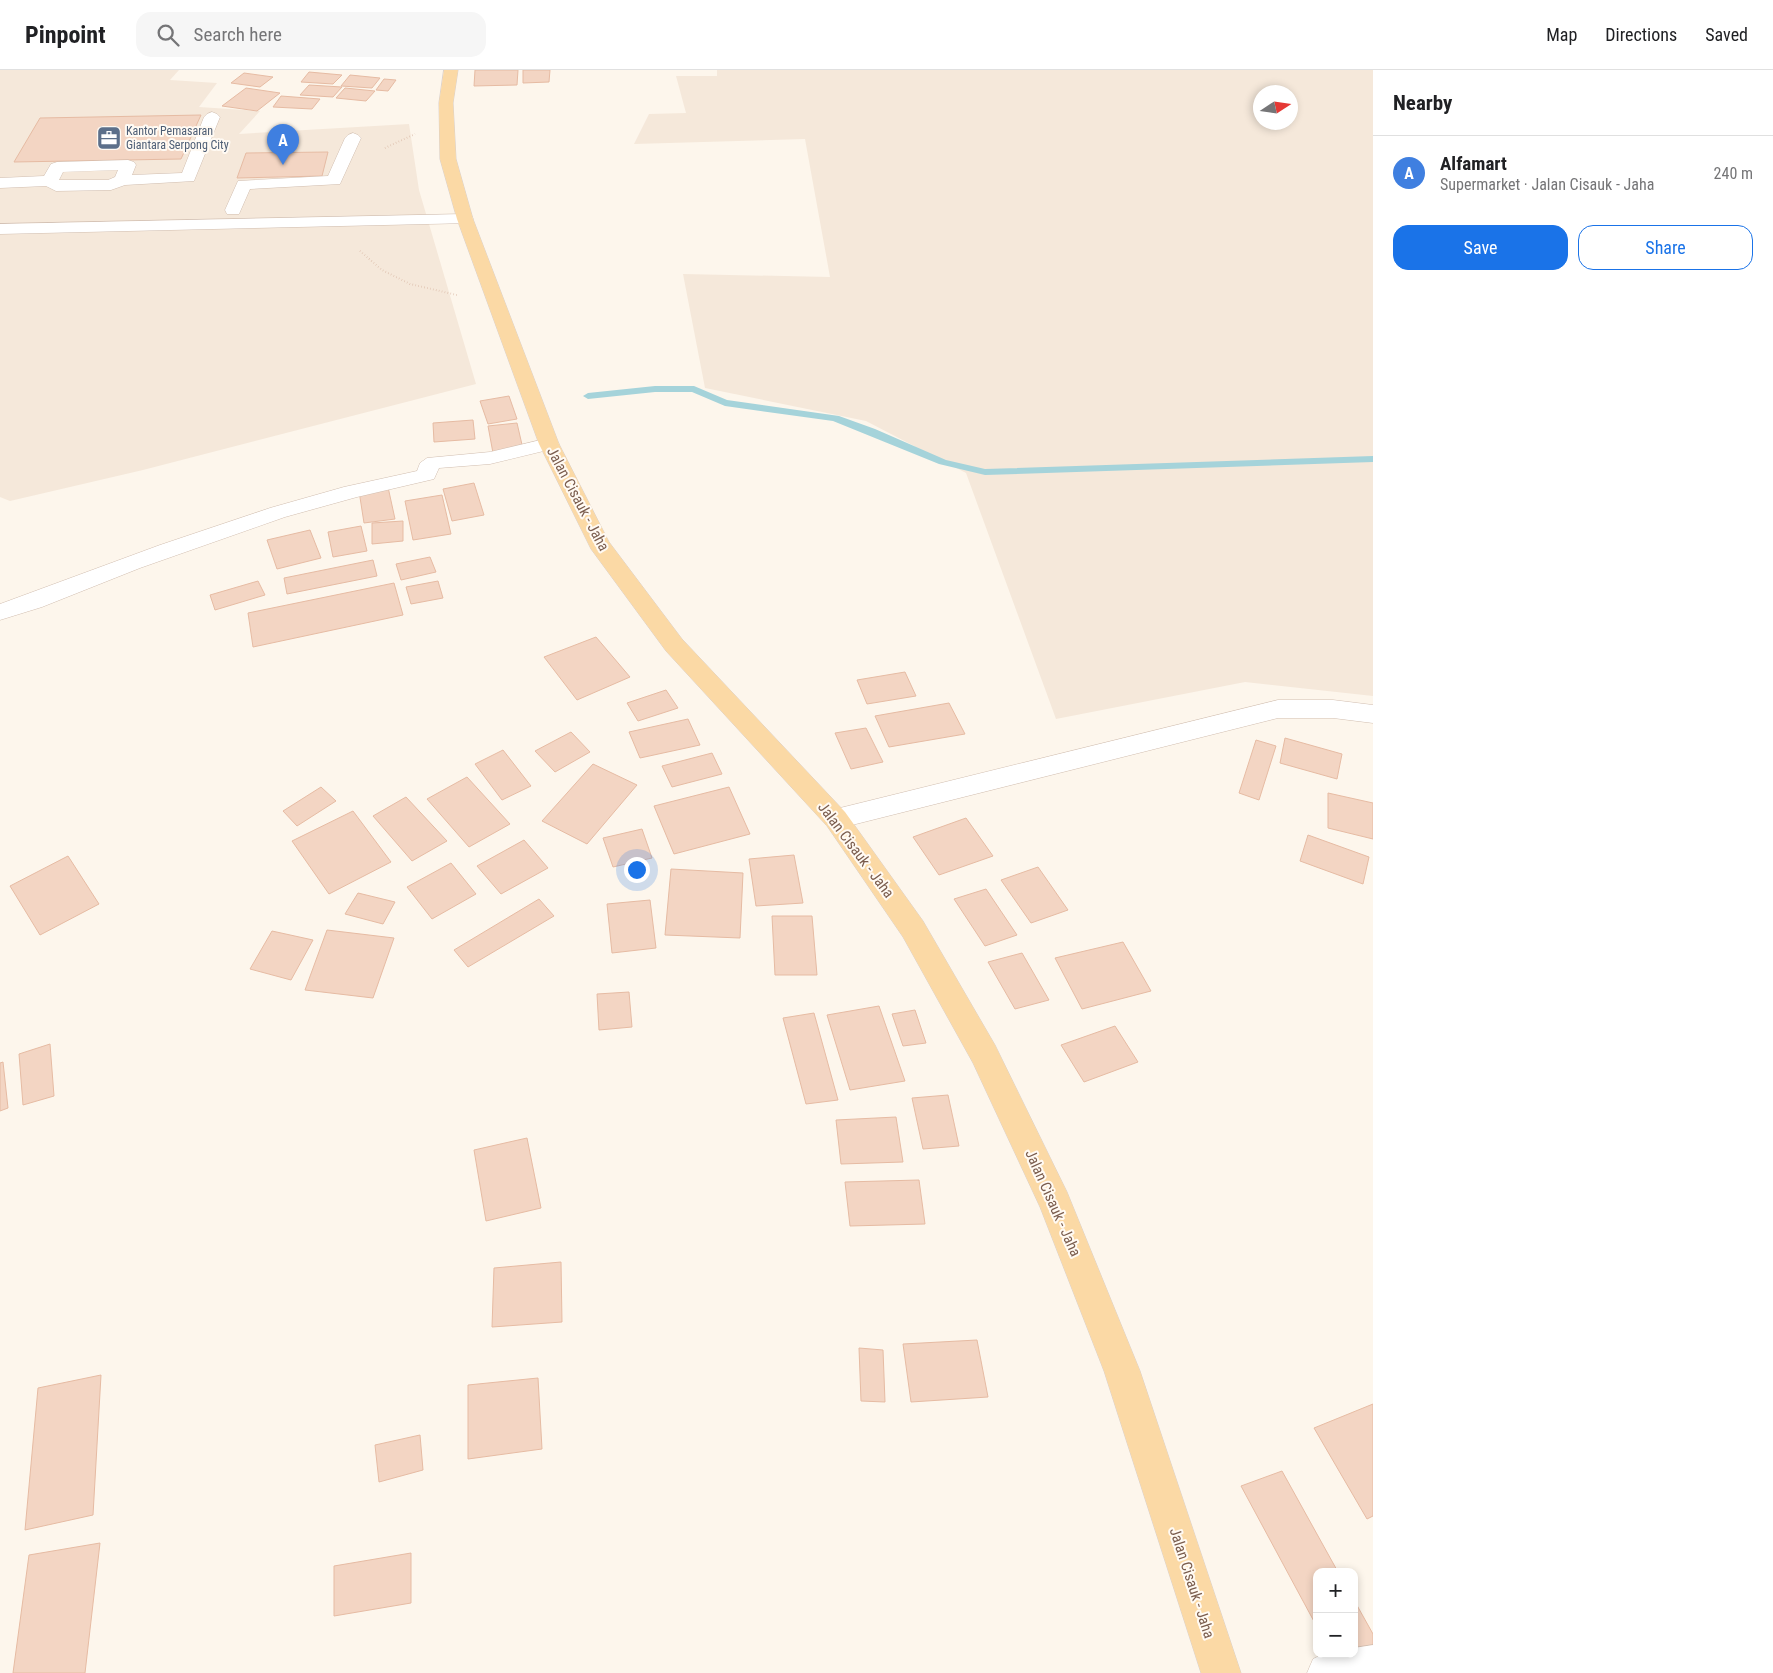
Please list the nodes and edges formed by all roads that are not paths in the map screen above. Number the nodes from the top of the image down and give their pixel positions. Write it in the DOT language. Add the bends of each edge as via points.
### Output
graph roads {
  1 [pos="451,70"];
  2 [pos="212,117"];
  3 [pos="353,138"];
  4 [pos="122,180"];
  5 [pos="50,181"];
  6 [pos="0,183"];
  7 [pos="73,207"];
  8 [pos="233,210"];
  9 [pos="463,212"];
  10 [pos="0,216"];
  11 [pos="0,229"];
  12 [pos="549,444"];
  13 [pos="0,612"];
  14 [pos="1373,714"];
  15 [pos="836,819"];
  16 [pos="1373,1665"];
  17 [pos="1221,1673"];
  18 [pos="1327,1673"];
  1 -- 9 [label="main road, Jalan Cisauk - Jaha" via="446,103 448,159"];
  2 -- 4 [label="street" via="188,178"];
  3 -- 8 [label="street" via="334,181 244,184"];
  4 -- 5 [label="street" via="128,165 57,167"];
  4 -- 7 [label="street"];
  5 -- 6 [label="street"];
  5 -- 7 [label="street"];
  7 -- 8 [label="street"];
  7 -- 9 [label="street" via="349,222"];
  7 -- 10 [label="street"];
  7 -- 11 [label="street"];
  8 -- 9 [label="street"];
  9 -- 12 [label="main road, Jalan Cisauk - Jaha"];
  12 -- 13 [label="street" via="490,458 434,462 427,467 427,475 297,506"];
  12 -- 15 [label="main road, Jalan Cisauk - Jaha" via="599,544 674,645"];
  14 -- 15 [label="street" via="1333,709 1278,709"];
  15 -- 17 [label="main road, Jalan Cisauk - Jaha" via="913,928 984,1054 1055,1203 1122,1371"];
  16 -- 18 [label="street"];
}
